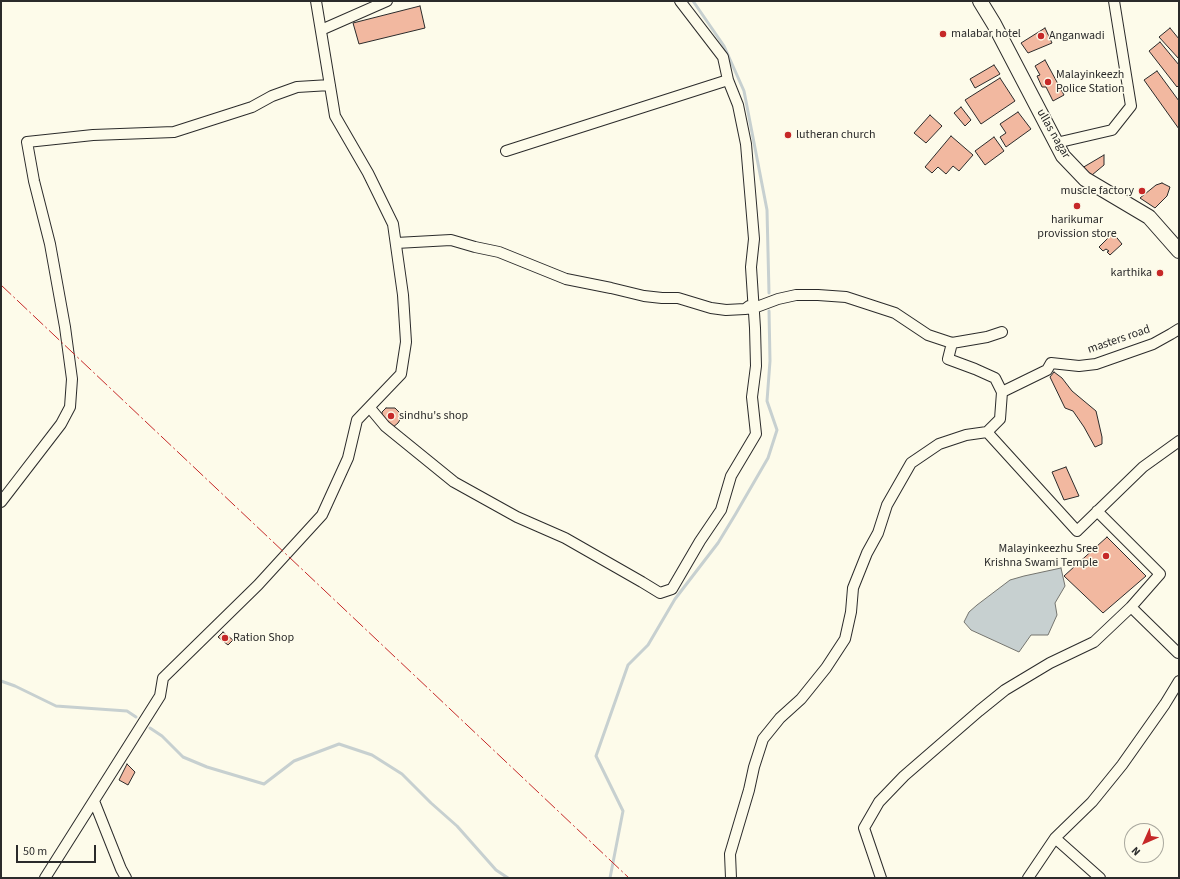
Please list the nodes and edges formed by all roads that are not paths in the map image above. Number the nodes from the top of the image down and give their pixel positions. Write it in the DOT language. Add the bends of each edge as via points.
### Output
graph roads {
  1 [pos="316,1"];
  2 [pos="387,1"];
  3 [pos="680,1"];
  4 [pos="980,1"];
  5 [pos="1114,1"];
  6 [pos="321,30"];
  7 [pos="728,80"];
  8 [pos="330,85"];
  9 [pos="1056,143"];
  10 [pos="506,151"];
  11 [pos="396,243"];
  12 [pos="1179,251"];
  13 [pos="751,306"];
  14 [pos="1179,329"];
  15 [pos="1002,332"];
  16 [pos="952,343"];
  17 [pos="1002,392"];
  18 [pos="370,408"];
  19 [pos="987,432"];
  20 [pos="1179,441"];
  21 [pos="1,502"];
  22 [pos="1097,512"];
  23 [pos="1131,607"];
  24 [pos="1178,652"];
  25 [pos="1179,681"];
  26 [pos="94,801"];
  27 [pos="1055,838"];
  28 [pos="45,878"];
  29 [pos="126,878"];
  30 [pos="731,878"];
  31 [pos="881,878"];
  32 [pos="1028,878"];
  33 [pos="1100,878"];
  1 -- 6 [label="street"];
  2 -- 6 [label="street"];
  3 -- 7 [label="street" via="723,57"];
  4 -- 9 [label="main road, ullas nagar"];
  5 -- 9 [label="street" via="1131,106 1112,130"];
  6 -- 8 [label="street"];
  7 -- 10 [label="street"];
  7 -- 13 [label="street" via="738,105 746,144 754,240"];
  8 -- 11 [label="street" via="335,116 368,173 393,224"];
  8 -- 21 [label="street" via="297,86 252,107 174,132 93,135 28,142 65,327 72,379 70,407"];
  9 -- 12 [label="main road, ullas nagar" via="1063,156 1085,179 1149,217"];
  11 -- 13 [label="street" via="451,240 499,252 566,279 644,296 678,298 711,308 726,310"];
  11 -- 18 [label="street" via="406,342 401,374"];
  13 -- 16 [label="street" via="796,295 846,296 895,313 928,335"];
  13 -- 18 [label="street" via="756,366 752,398 756,434 731,476 721,510 672,589 660,593 564,538 518,517 454,482 385,426"];
  14 -- 17 [label="street, masters road" via="1153,344 1096,364 1079,366 1051,363 1047,370"];
  15 -- 16 [label="street"];
  16 -- 17 [label="street" via="948,359 995,378"];
  17 -- 19 [label="street" via="1000,419"];
  18 -- 26 [label="street" via="358,420 348,458 322,515 258,585 163,678 160,696"];
  19 -- 22 [label="street" via="1077,531"];
  19 -- 30 [label="street" via="966,435 939,444 911,463 887,505 878,534 857,576 845,639 801,699 780,718 763,739 730,854"];
  20 -- 22 [label="street" via="1143,467"];
  22 -- 23 [label="street" via="1160,574"];
  23 -- 24 [label="street"];
  23 -- 31 [label="street" via="1094,642 1050,663 1005,690 904,776 879,802 864,828"];
  25 -- 27 [label="street" via="1122,765 1092,802"];
  26 -- 28 [label="street"];
  26 -- 29 [label="street"];
  27 -- 32 [label="street"];
  27 -- 33 [label="street"];
}
